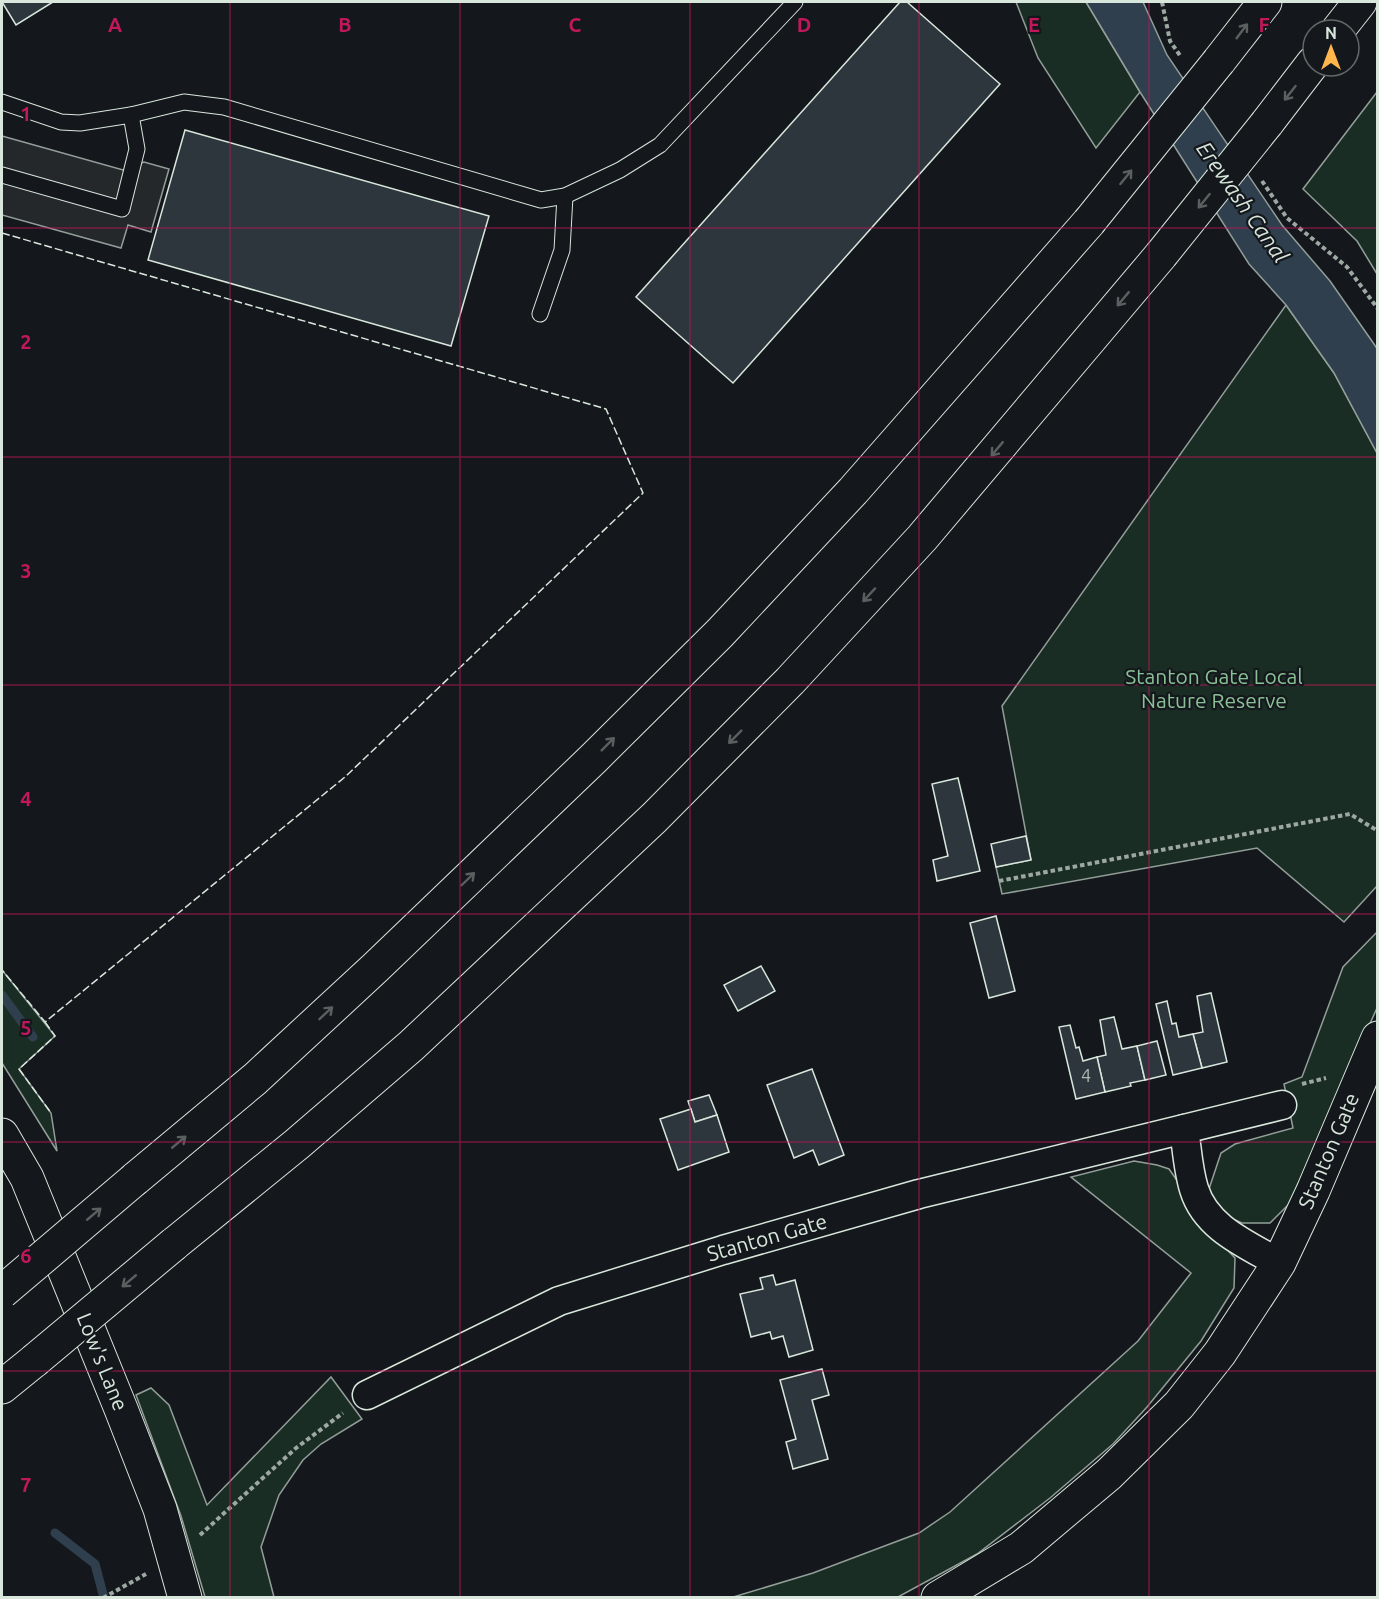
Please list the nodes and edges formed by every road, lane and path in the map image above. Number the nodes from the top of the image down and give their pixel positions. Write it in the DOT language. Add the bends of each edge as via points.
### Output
graph roads {
  1 [pos="795,2"];
  2 [pos="1265,2"];
  3 [pos="1360,2"];
  4 [pos="1347,18"];
  5 [pos="1302,78"];
  6 [pos="2,102"];
  7 [pos="131,115"];
  8 [pos="2,175"];
  9 [pos="565,196"];
  10 [pos="540,314"];
  11 [pos="1377,831"];
  12 [pos="999,881"];
  13 [pos="1371,1053"];
  14 [pos="1282,1105"];
  15 [pos="1184,1129"];
  16 [pos="2,1135"];
  17 [pos="1279,1263"];
  18 [pos="2,1292"];
  19 [pos="2,1386"];
  20 [pos="367,1395"];
  21 [pos="175,1558"];
  22 [pos="115,1590"];
  23 [pos="103,1598"];
  24 [pos="185,1598"];
  25 [pos="938,1598"];
  1 -- 9 [label="lane" via="660,145 620,170"];
  18 -- 2 [label="main road, one-way, bridge" via="255,1078 375,968 720,633 853,491 1089,222"];
  3 -- 4 [label="main road"];
  5 -- 19 [label="main road, one-way, bridge" via="1161,255 922,538 790,681 670,802 411,1046"];
  6 -- 7 [label="lane" via="61,122"];
  7 -- 8 [label="lane" via="136,149 122,209"];
  7 -- 9 [label="lane" via="184,102 224,107 541,200"];
  9 -- 10 [label="lane" via="562,250"];
  11 -- 12 [label="path" via="1350,813"];
  13 -- 14 [label="path" via="1287,1088 1289,1104"];
  13 -- 17 [label="main road, Stanton Gate"];
  14 -- 15 [label="street, Stanton Gate"];
  15 -- 17 [label="street" via="1194,1190 1210,1218"];
  15 -- 20 [label="street, Stanton Gate" via="919,1194 559,1301"];
  16 -- 21 [label="main road, Low's Lane" via="41,1211 130,1431"];
  17 -- 25 [label="main road, Stanton Gate" via="1220,1353 1179,1406 1109,1474 1021,1548"];
  20 -- 21 [label="path" via="296,1448"];
  21 -- 24 [label="main road, Low's Lane"];
  22 -- 23 [label="path"];
}
